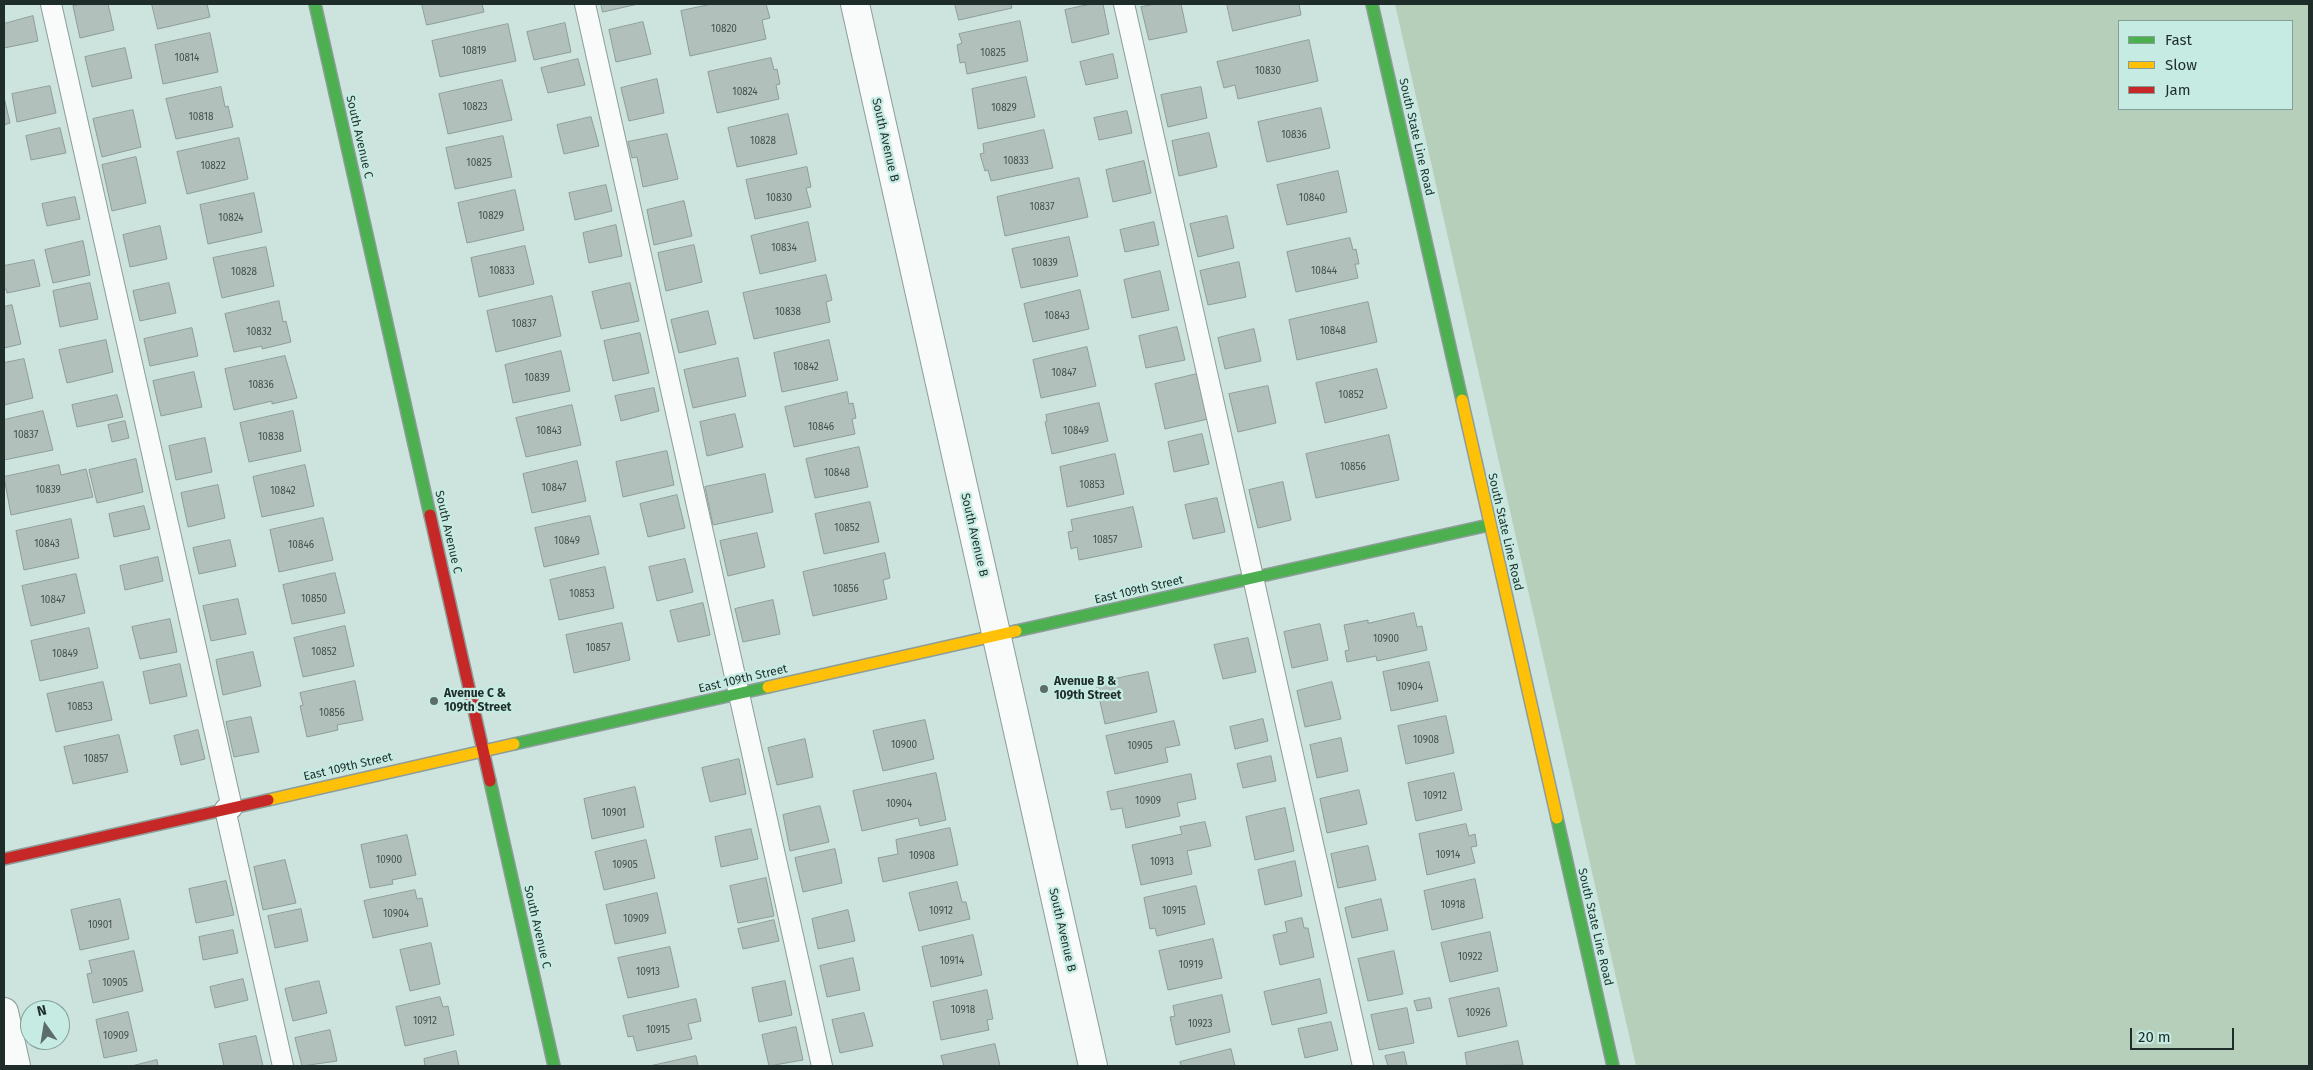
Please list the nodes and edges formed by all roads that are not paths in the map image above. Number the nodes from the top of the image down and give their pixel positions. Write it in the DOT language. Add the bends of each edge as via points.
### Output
graph roads {
  1 [pos="51,4"];
  2 [pos="315,4"];
  3 [pos="585,4"];
  4 [pos="855,4"];
  5 [pos="1124,4"];
  6 [pos="1372,4"];
  7 [pos="1489,525"];
  8 [pos="1253,578"];
  9 [pos="996,636"];
  10 [pos="740,694"];
  11 [pos="483,751"];
  12 [pos="228,808"];
  13 [pos="4,859"];
  14 [pos="4,1012"];
  15 [pos="16,1066"];
  16 [pos="282,1066"];
  17 [pos="554,1066"];
  18 [pos="822,1066"];
  19 [pos="1093,1066"];
  20 [pos="1363,1066"];
  21 [pos="1613,1066"];
  1 -- 12 [label="lane"];
  2 -- 11 [label="street, South Avenue C"];
  3 -- 10 [label="lane"];
  4 -- 9 [label="street, South Avenue B"];
  5 -- 8 [label="lane"];
  6 -- 7 [label="street, South State Line Road"];
  7 -- 8 [label="street, East 109th Street"];
  7 -- 21 [label="street, South State Line Road"];
  8 -- 9 [label="street, East 109th Street"];
  8 -- 20 [label="lane"];
  9 -- 10 [label="street, East 109th Street"];
  9 -- 19 [label="street, South Avenue B"];
  10 -- 11 [label="street, East 109th Street"];
  10 -- 18 [label="lane"];
  11 -- 12 [label="street, East 109th Street"];
  11 -- 17 [label="street, South Avenue C"];
  12 -- 13 [label="street, East 109th Street"];
  12 -- 16 [label="lane"];
  14 -- 15 [label="street"];
}
